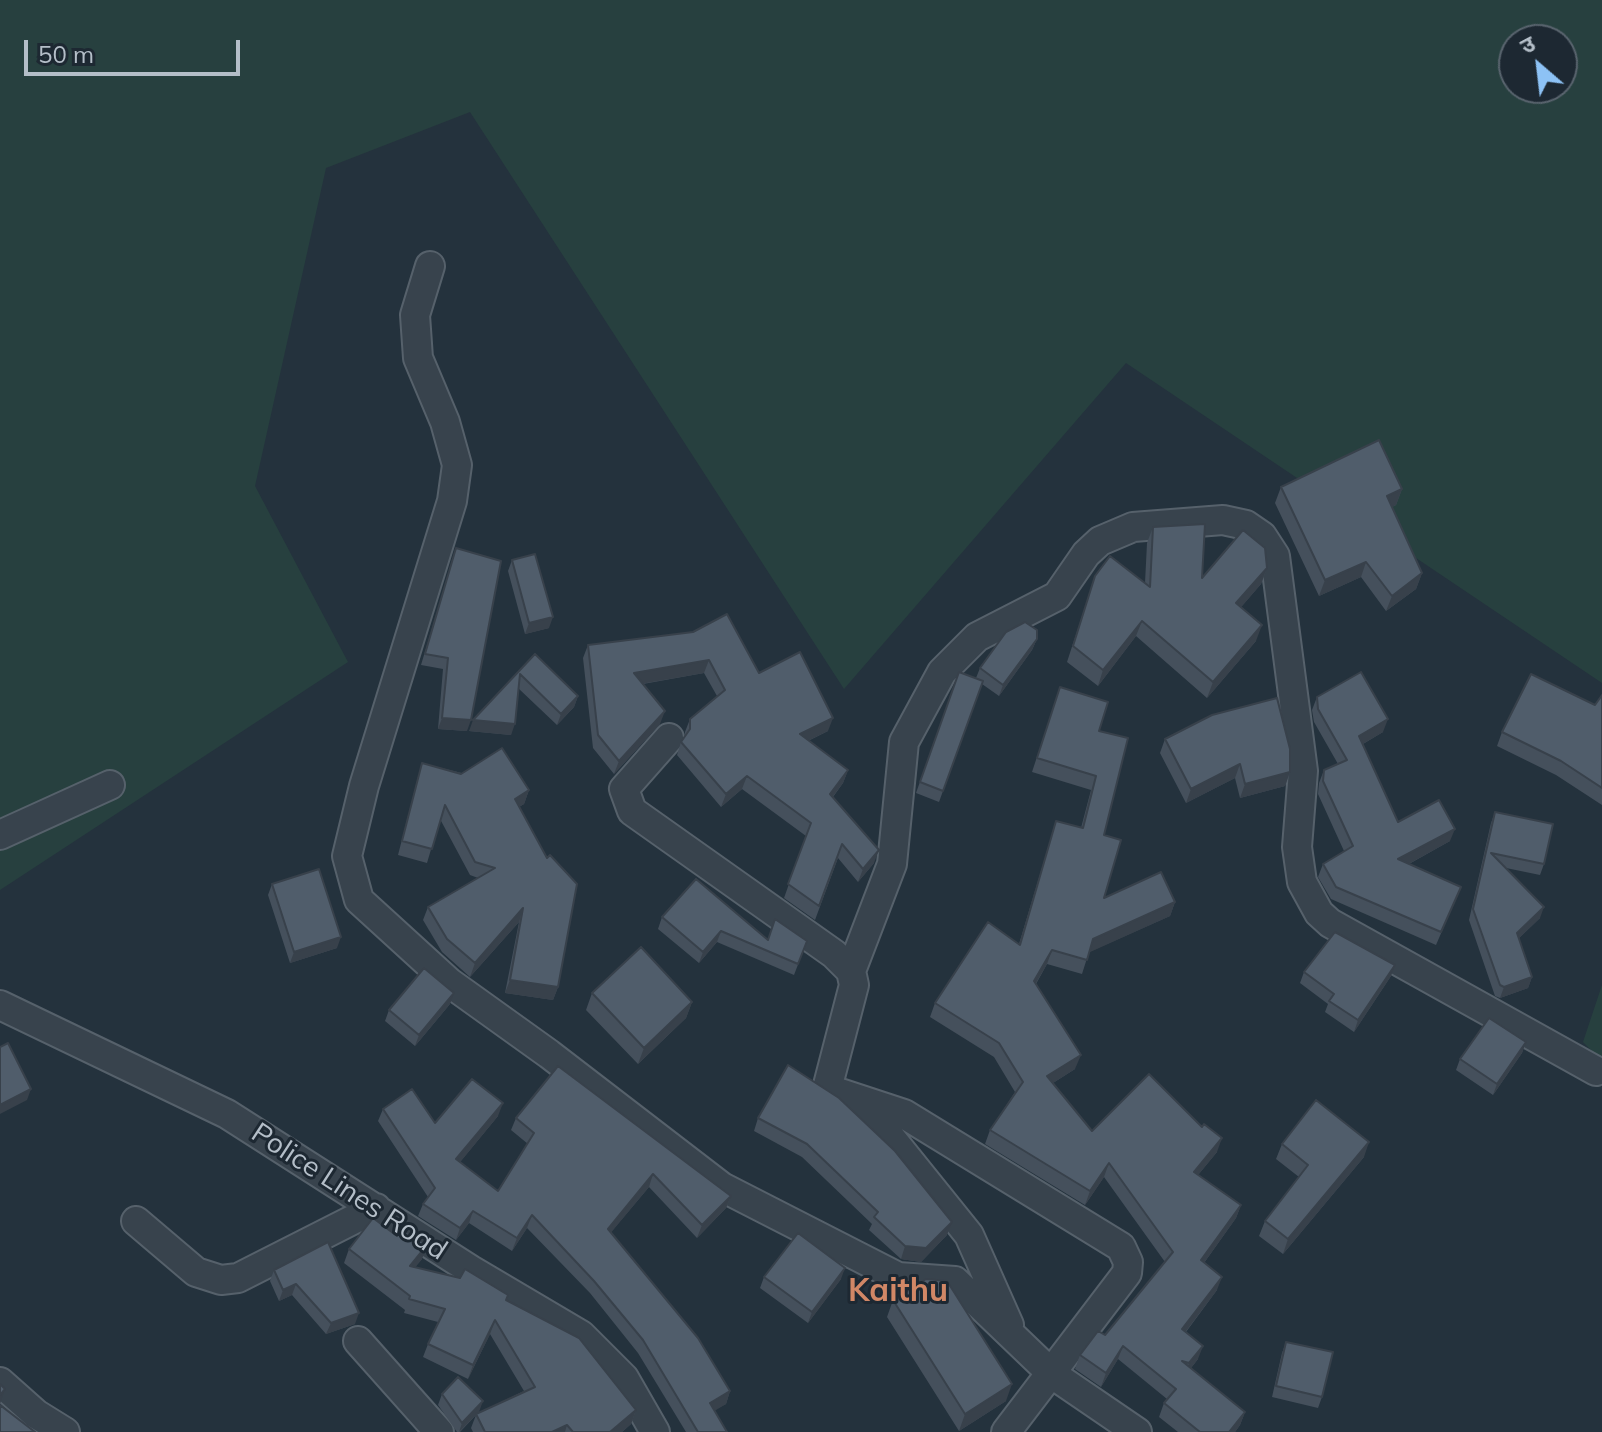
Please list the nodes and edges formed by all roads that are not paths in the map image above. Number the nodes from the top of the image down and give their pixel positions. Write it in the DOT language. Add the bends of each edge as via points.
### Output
graph roads {
  1 [pos="430,266"];
  2 [pos="669,738"];
  3 [pos="110,785"];
  4 [pos="0,835"];
  5 [pos="851,971"];
  6 [pos="0,1005"];
  7 [pos="1596,1071"];
  8 [pos="862,1102"];
  9 [pos="376,1208"];
  10 [pos="136,1221"];
  11 [pos="1013,1337"];
  12 [pos="358,1341"];
  13 [pos="1052,1374"];
  14 [pos="0,1382"];
  15 [pos="65,1432"];
  16 [pos="439,1432"];
  17 [pos="655,1432"];
  18 [pos="1007,1432"];
  19 [pos="1137,1432"];
  1 -- 11 [label="street" via="415,315 418,358 457,465 452,501 347,856 359,900 450,983 722,1187 898,1277 955,1281"];
  2 -- 5 [label="street" via="624,789 632,811"];
  3 -- 4 [label="street"];
  5 -- 7 [label="street" via="892,864 904,742 942,672 977,637 1057,596 1100,541 1133,527 1223,520 1246,525 1262,536 1275,556 1303,771 1297,847 1302,882 1319,913"];
  5 -- 8 [label="street" via="848,1018 828,1085"];
  6 -- 9 [label="street, Police Lines Road" via="227,1114"];
  8 -- 11 [label="street" via="969,1235"];
  8 -- 13 [label="street" via="904,1114 1121,1247 1127,1273"];
  9 -- 10 [label="street" via="238,1278 221,1280 196,1272"];
  9 -- 17 [label="street, Police Lines Road" via="581,1335 624,1378"];
  11 -- 13 [label="street"];
  12 -- 16 [label="street"];
  13 -- 18 [label="street"];
  13 -- 19 [label="street"];
  14 -- 15 [label="street"];
}
